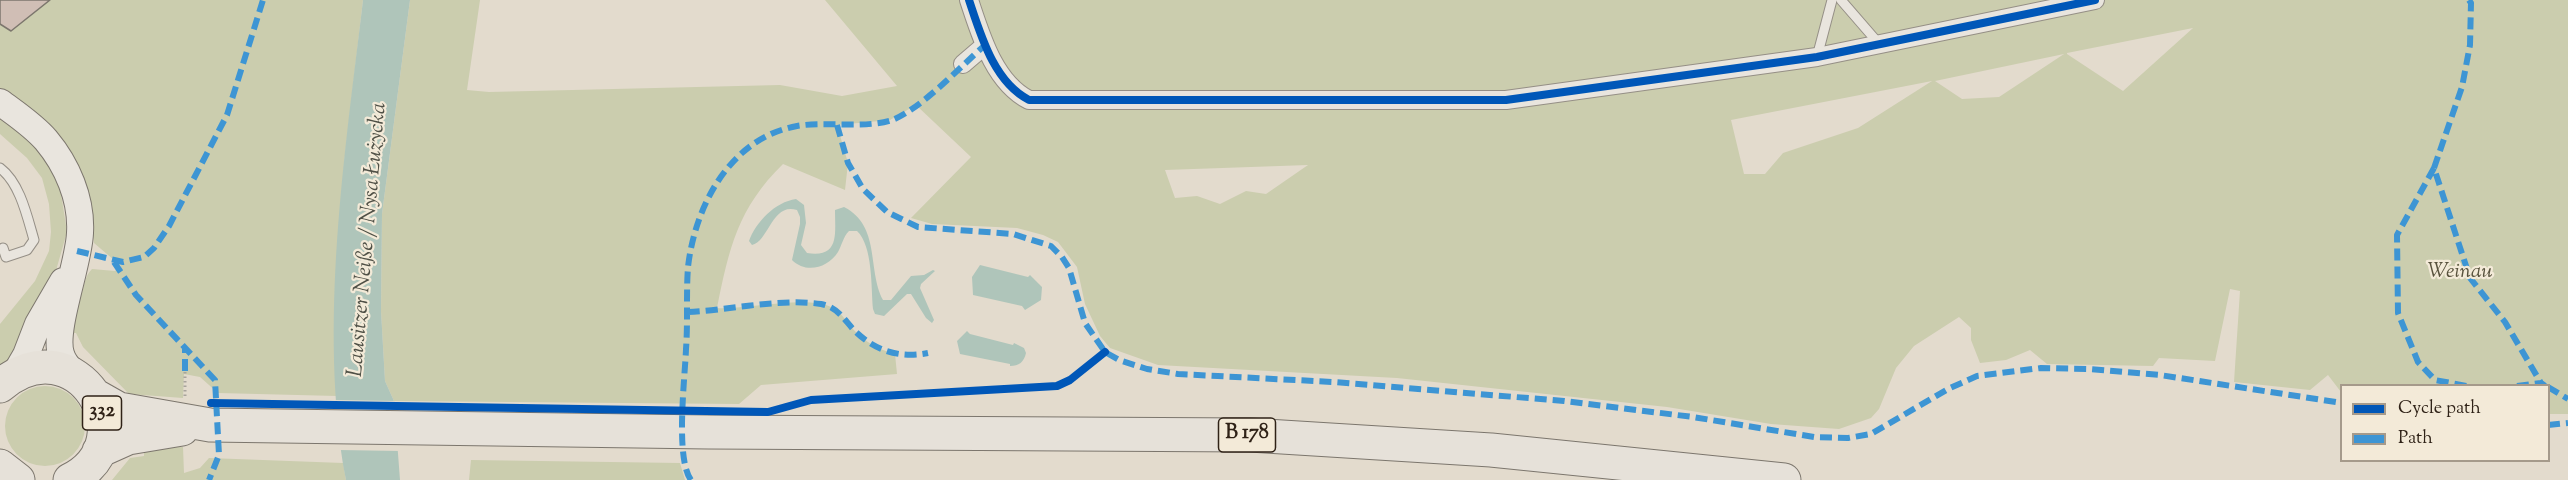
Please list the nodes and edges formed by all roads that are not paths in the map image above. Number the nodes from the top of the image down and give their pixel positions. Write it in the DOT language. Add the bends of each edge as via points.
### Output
graph roads {
  1 [pos="969,0"];
  2 [pos="1832,0"];
  3 [pos="1841,0"];
  4 [pos="2095,0"];
  5 [pos="1880,45"];
  6 [pos="984,46"];
  7 [pos="1817,57"];
  8 [pos="963,64"];
  9 [pos="0,102"];
  10 [pos="0,168"];
  11 [pos="3,248"];
  12 [pos="77,251"];
  13 [pos="8,380"];
  14 [pos="84,384"];
  15 [pos="210,425"];
  16 [pos="375,427"];
  17 [pos="83,471"];
  18 [pos="1784,480"];
  1 -- 6 [label="street"];
  2 -- 7 [label="lane"];
  3 -- 5 [label="lane"];
  4 -- 5 [label="street"];
  5 -- 7 [label="street"];
  6 -- 7 [label="street" via="1013,92 1029,100 1506,100"];
  6 -- 8 [label="street"];
  9 -- 12 [label="street" via="45,139 69,176 79,214"];
  10 -- 11 [label="lane" via="8,174 23,204 34,240 27,250 6,257"];
  12 -- 13 [label="street" via="38,324 26,356"];
  12 -- 14 [label="street" via="59,337 61,355"];
  13 -- 14 [label="highway, 332" via="44,366"];
  14 -- 15 [label="highway, 332" via="119,409"];
  14 -- 17 [label="highway, 332" via="104,417 104,429"];
  15 -- 16 [label="highway, 332"];
  15 -- 17 [label="highway, 332" via="128,438"];
  16 -- 18 [label="highway, B 178" via="1250,435 1502,451"];
}
